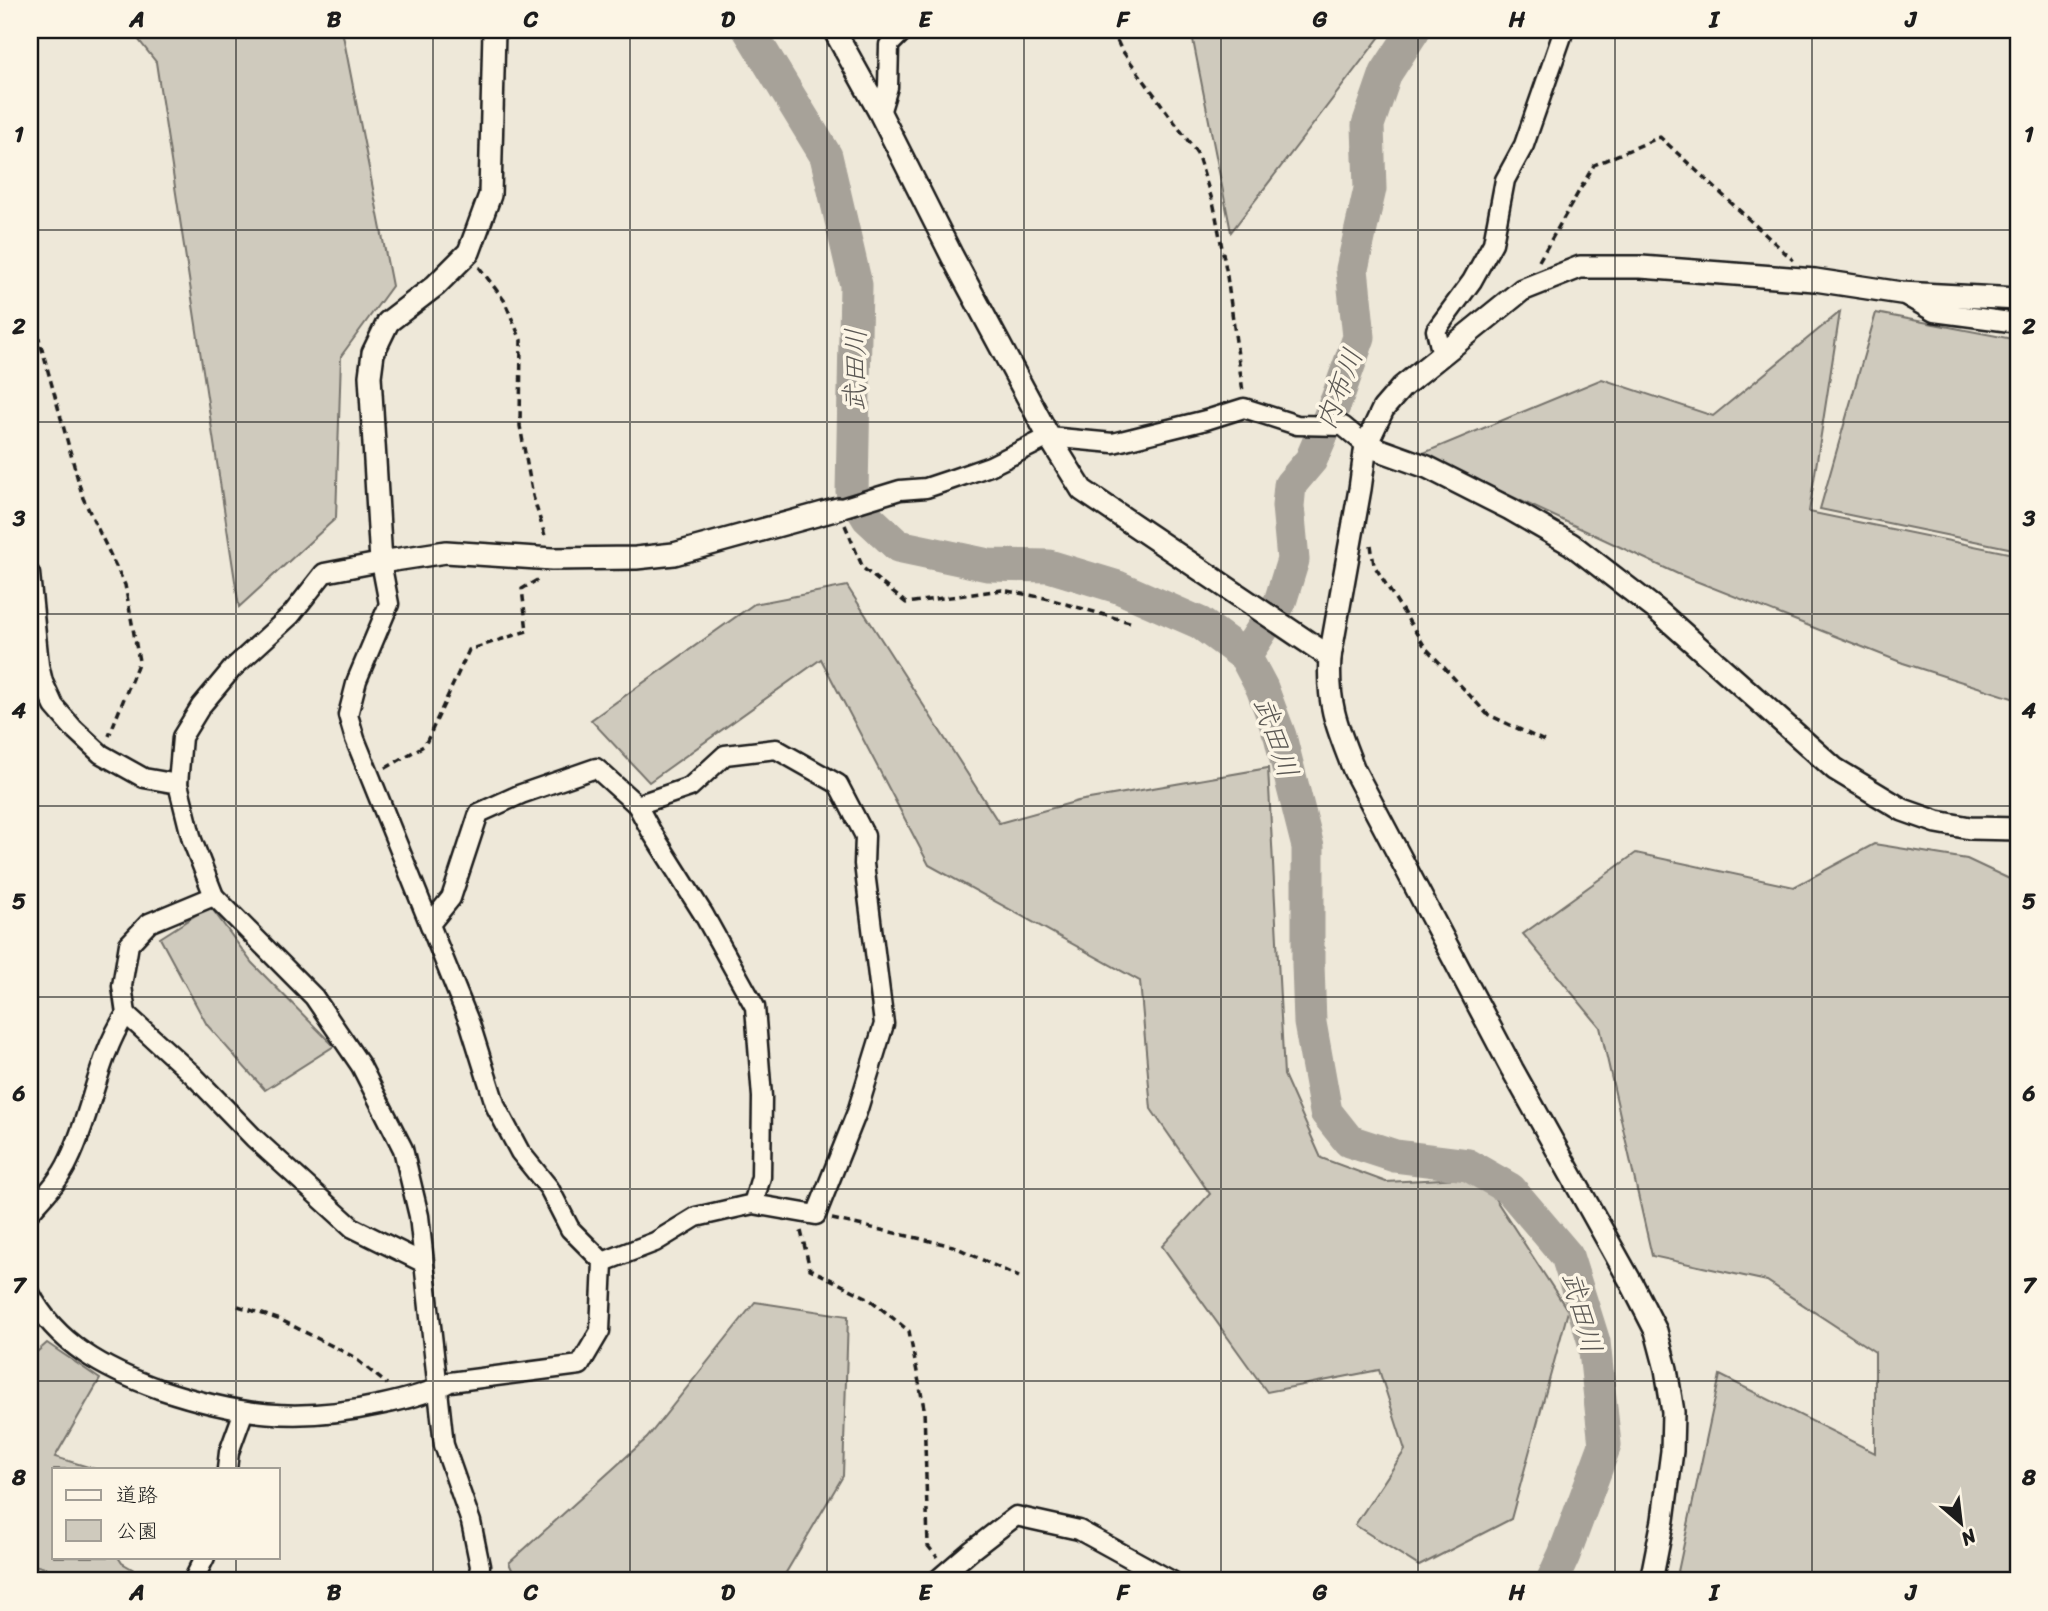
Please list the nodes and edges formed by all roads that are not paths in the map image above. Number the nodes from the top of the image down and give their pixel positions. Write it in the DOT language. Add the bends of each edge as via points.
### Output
graph roads {
  1 [pos="494,30"];
  2 [pos="834,30"];
  3 [pos="904,30"];
  4 [pos="1563,30"];
  5 [pos="880,113"];
  6 [pos="1901,293"];
  7 [pos="2018,299"];
  8 [pos="2018,323"];
  9 [pos="1442,355"];
  10 [pos="1049,437"];
  11 [pos="1366,445"];
  12 [pos="838,509"];
  13 [pos="381,562"];
  14 [pos="30,574"];
  15 [pos="1321,651"];
  16 [pos="178,784"];
  17 [pos="637,805"];
  18 [pos="2018,829"];
  19 [pos="214,896"];
  20 [pos="430,924"];
  21 [pos="126,1014"];
  22 [pos="753,1204"];
  23 [pos="30,1212"];
  24 [pos="603,1262"];
  25 [pos="424,1263"];
  26 [pos="30,1293"];
  27 [pos="438,1389"];
  28 [pos="244,1411"];
  29 [pos="227,1468"];
  30 [pos="204,1558"];
  31 [pos="942,1576"];
  32 [pos="193,1581"];
  33 [pos="478,1581"];
  34 [pos="1172,1581"];
  35 [pos="1651,1581"];
  1 -- 13 [label="street" via="491,195 469,252 388,322 373,353 370,376"];
  2 -- 5 [label="street"];
  3 -- 5 [label="street" via="889,45 888,86"];
  4 -- 9 [label="street" via="1524,145 1505,180 1493,243 1436,330"];
  5 -- 10 [label="street"];
  6 -- 7 [label="street"];
  6 -- 8 [label="street" via="1934,312"];
  6 -- 9 [label="street" via="1815,280 1580,267 1522,290"];
  9 -- 11 [label="street" via="1383,409"];
  10 -- 11 [label="street" via="1113,443 1244,408 1297,425 1343,426"];
  10 -- 12 [label="street" via="990,466 926,488 900,490"];
  10 -- 15 [label="street" via="1082,490"];
  11 -- 15 [label="street" via="1360,489"];
  11 -- 18 [label="street" via="1427,467 1571,544 1658,611 1835,769 1903,810 1969,828"];
  12 -- 13 [label="street" via="674,554 552,559 446,552"];
  13 -- 16 [label="street" via="324,573 291,615 232,669 182,737"];
  13 -- 20 [label="street" via="389,604 357,680 348,715"];
  14 -- 16 [label="street" via="35,638 43,682 54,706 101,754 144,778"];
  15 -- 35 [label="street" via="1331,704 1354,770 1656,1331 1673,1412 1665,1509"];
  16 -- 19 [label="street" via="192,840"];
  17 -- 20 [label="street" via="596,768 479,813 451,898"];
  17 -- 22 [label="street" via="755,1007 762,1097 761,1177"];
  17 -- 22 [label="street" via="690,788 725,755 776,749 838,783 866,836 863,864 884,1024 857,1112 816,1215"];
  19 -- 21 [label="street" via="149,923 129,944 122,986"];
  19 -- 25 [label="street" via="314,997 361,1066 403,1149 419,1216"];
  20 -- 24 [label="street" via="470,1024 496,1107 570,1229"];
  21 -- 23 [label="street" via="106,1049 68,1162"];
  21 -- 25 [label="street" via="353,1228"];
  22 -- 24 [label="street" via="696,1217 655,1242"];
  24 -- 27 [label="street" via="600,1331 580,1365 450,1382"];
  25 -- 27 [label="street"];
  26 -- 28 [label="street" via="61,1336 124,1377"];
  27 -- 28 [label="street" via="348,1412"];
  27 -- 33 [label="street" via="444,1445 471,1522 480,1566"];
  28 -- 29 [label="street"];
  30 -- 32 [label="street"];
  31 -- 34 [label="street" via="1016,1516 1079,1530"];
}
